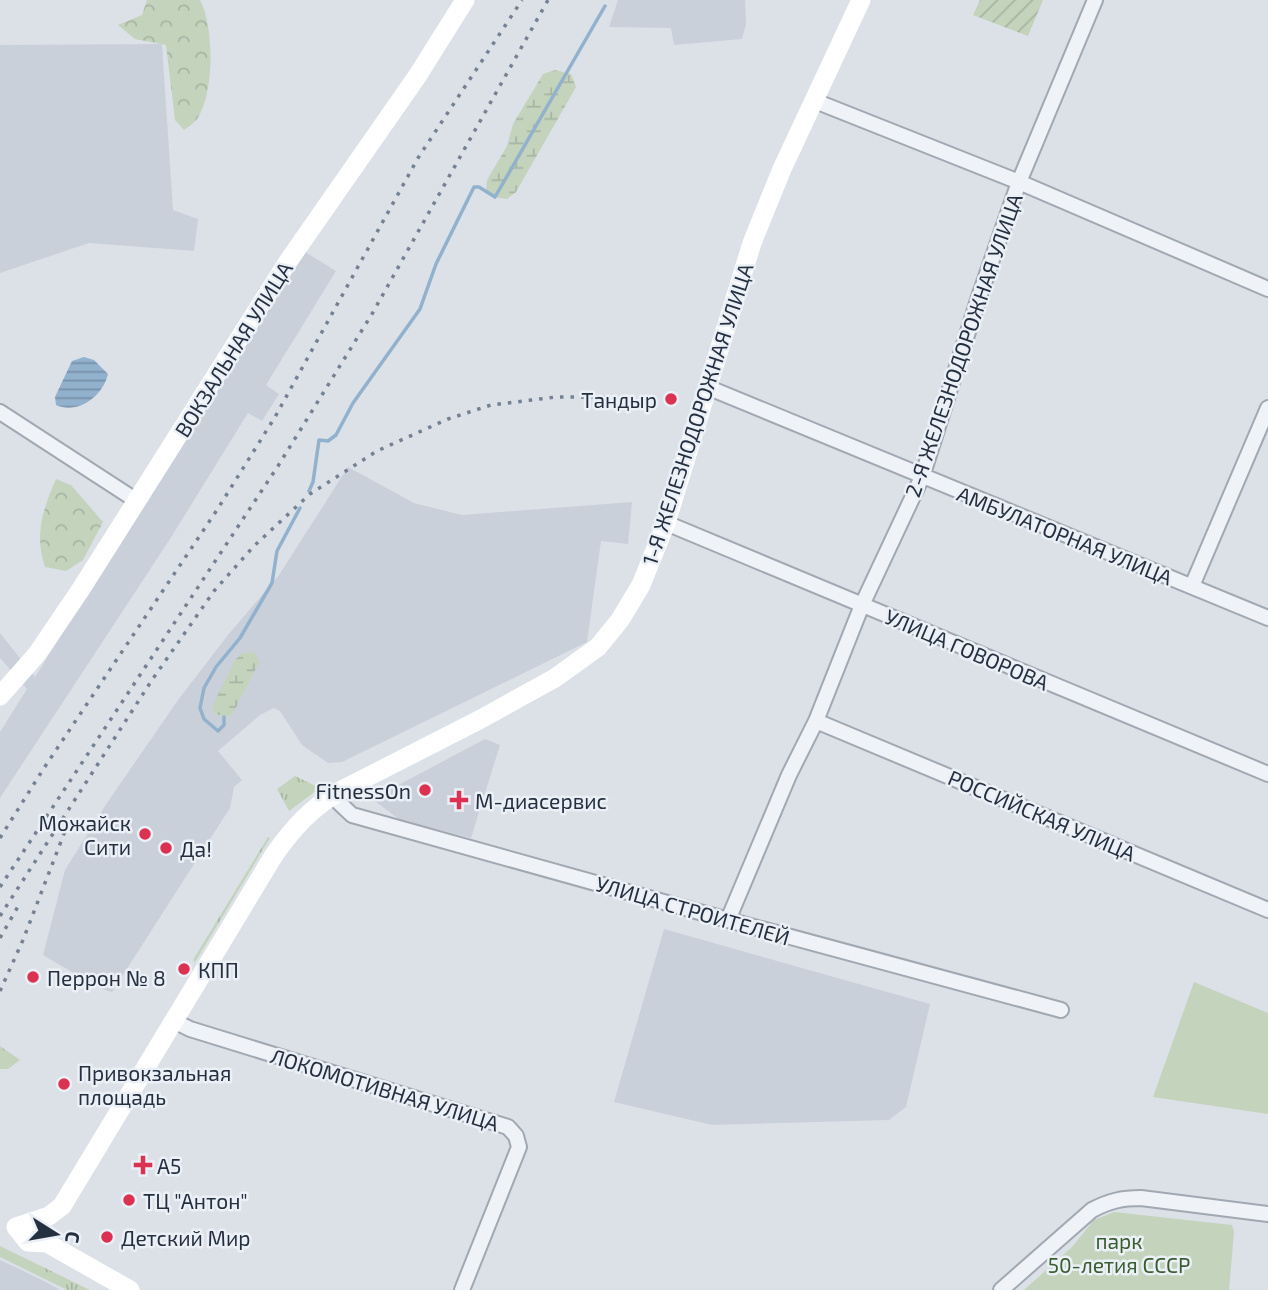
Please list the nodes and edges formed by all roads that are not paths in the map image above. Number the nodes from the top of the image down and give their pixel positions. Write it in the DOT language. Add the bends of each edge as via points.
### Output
graph roads {
  1 [pos="466,0"];
  2 [pos="861,0"];
  3 [pos="1095,0"];
  4 [pos="815,100"];
  5 [pos="1018,182"];
  6 [pos="1268,289"];
  7 [pos="706,387"];
  8 [pos="1268,408"];
  9 [pos="0,412"];
  10 [pos="922,477"];
  11 [pos="137,501"];
  12 [pos="666,523"];
  13 [pos="1192,586"];
  14 [pos="862,605"];
  15 [pos="1268,618"];
  16 [pos="0,696"];
  17 [pos="816,721"];
  18 [pos="1268,774"];
  19 [pos="332,796"];
  20 [pos="1268,910"];
  21 [pos="728,920"];
  22 [pos="1061,1010"];
  23 [pos="174,1021"];
  24 [pos="1268,1214"];
  25 [pos="30,1230"];
  26 [pos="130,1290"];
  27 [pos="462,1290"];
  28 [pos="1002,1290"];
  1 -- 11 [label="main road, ВОКЗАЛЬНАЯ УЛИЦА" via="287,263"];
  2 -- 4 [label="main road, 1-Я ЖЕЛЕЗНОДОРОЖНАЯ УЛИЦА"];
  3 -- 5 [label="street, 2-Я ЖЕЛЕЗНОДОРОЖНАЯ УЛИЦА"];
  4 -- 5 [label="street"];
  4 -- 7 [label="main road, 1-Я ЖЕЛЕЗНОДОРОЖНАЯ УЛИЦА" via="748,252"];
  5 -- 6 [label="street"];
  5 -- 10 [label="street, 2-Я ЖЕЛЕЗНОДОРОЖНАЯ УЛИЦА"];
  7 -- 10 [label="street, АМБУЛАТОРНАЯ УЛИЦА"];
  7 -- 12 [label="main road, 1-Я ЖЕЛЕЗНОДОРОЖНАЯ УЛИЦА"];
  8 -- 13 [label="street"];
  9 -- 11 [label="street"];
  10 -- 13 [label="street, АМБУЛАТОРНАЯ УЛИЦА"];
  10 -- 14 [label="street, 2-Я ЖЕЛЕЗНОДОРОЖНАЯ УЛИЦА"];
  11 -- 16 [label="main road, ВОКЗАЛЬНАЯ УЛИЦА" via="37,654"];
  12 -- 14 [label="street, УЛИЦА ГОВОРОВА"];
  12 -- 19 [label="main road, 1-Я ЖЕЛЕЗНОДОРОЖНАЯ УЛИЦА" via="633,600 593,651 512,702"];
  13 -- 15 [label="street, АМБУЛАТОРНАЯ УЛИЦА"];
  14 -- 17 [label="street, 2-Я ЖЕЛЕЗНОДОРОЖНАЯ УЛИЦА"];
  14 -- 18 [label="street, УЛИЦА ГОВОРОВА"];
  17 -- 20 [label="street, РОССИЙСКАЯ УЛИЦА"];
  17 -- 21 [label="street, 2-Я ЖЕЛЕЗНОДОРОЖНАЯ УЛИЦА"];
  19 -- 21 [label="street, УЛИЦА СТРОИТЕЛЕЙ" via="351,814"];
  19 -- 23 [label="main road, 1-Я ЖЕЛЕЗНОДОРОЖНАЯ УЛИЦА" via="285,839"];
  21 -- 22 [label="street, УЛИЦА СТРОИТЕЛЕЙ"];
  23 -- 25 [label="main road, 1-Я ЖЕЛЕЗНОДОРОЖНАЯ УЛИЦА" via="62,1206"];
  23 -- 27 [label="street, ЛОКОМОТИВНАЯ УЛИЦА" via="508,1127 519,1147"];
  24 -- 28 [label="street" via="1141,1198 1109,1201 1092,1210"];
  25 -- 26 [label="main road"];
}
